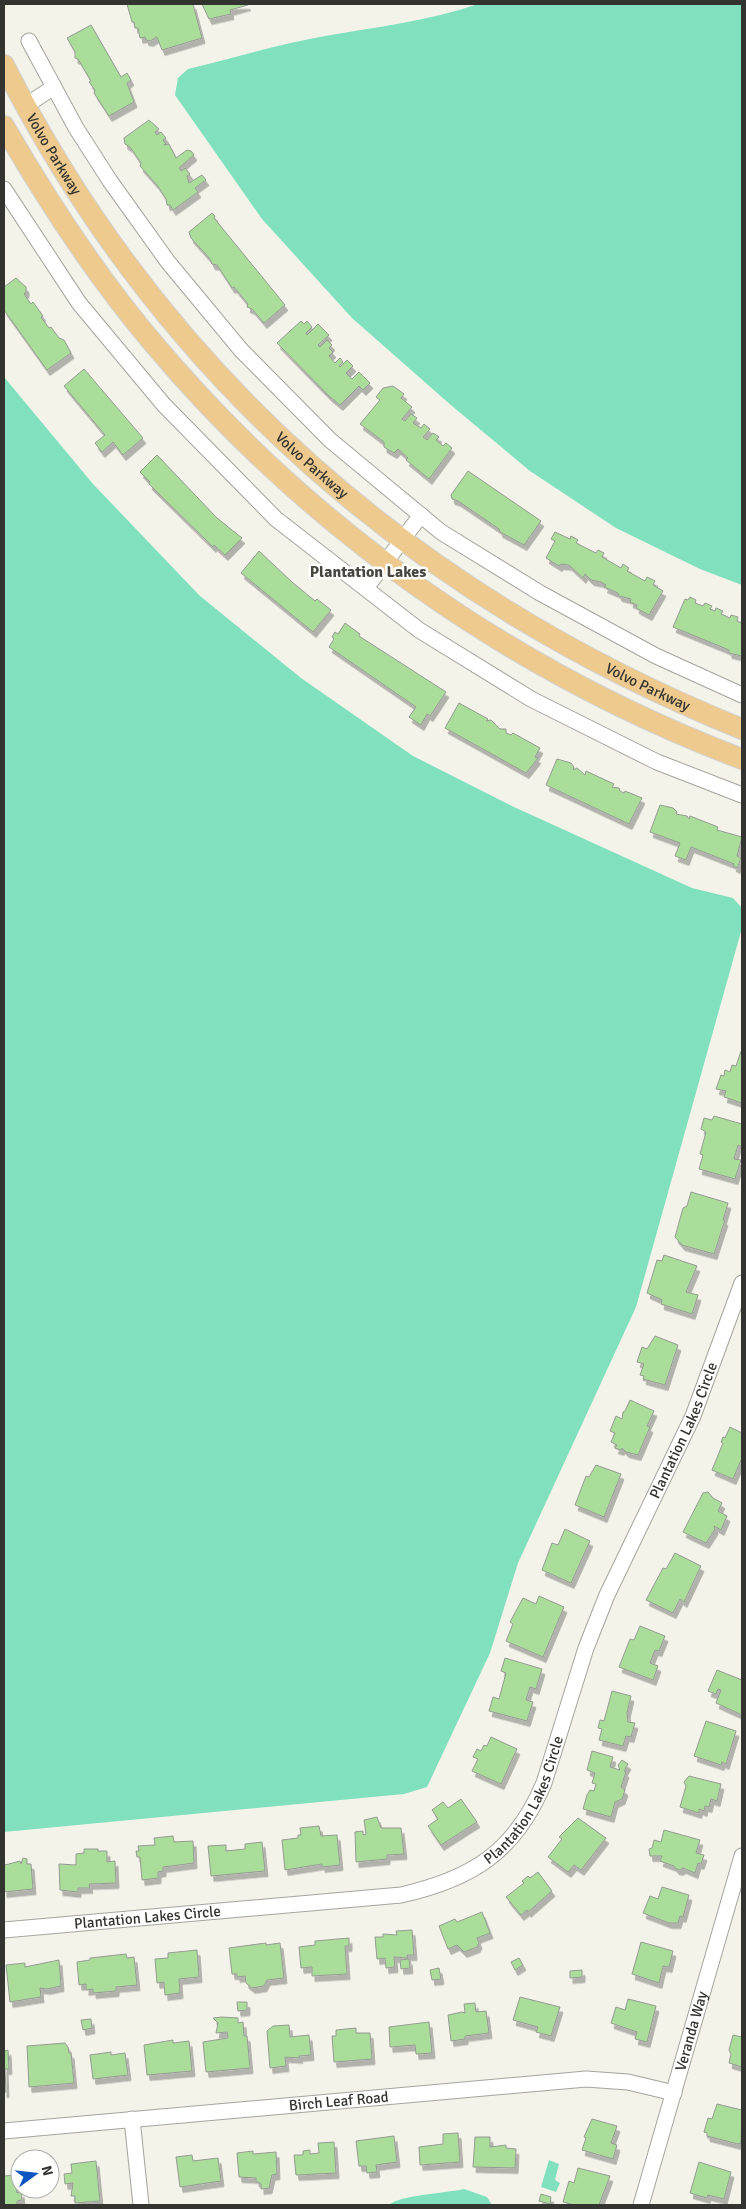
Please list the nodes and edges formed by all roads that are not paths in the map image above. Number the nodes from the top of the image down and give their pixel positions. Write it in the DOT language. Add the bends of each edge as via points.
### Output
graph roads {
  1 [pos="29,41"];
  2 [pos="4,65"];
  3 [pos="54,88"];
  4 [pos="25,106"];
  5 [pos="4,126"];
  6 [pos="4,189"];
  7 [pos="421,515"];
  8 [pos="402,541"];
  9 [pos="385,563"];
  10 [pos="366,588"];
  11 [pos="742,695"];
  12 [pos="742,729"];
  13 [pos="742,759"];
  14 [pos="742,795"];
  15 [pos="742,1283"];
  16 [pos="742,1856"];
  17 [pos="4,1930"];
  18 [pos="674,2093"];
  19 [pos="132,2119"];
  20 [pos="4,2131"];
  21 [pos="141,2205"];
  22 [pos="641,2205"];
  1 -- 3 [label="street"];
  2 -- 4 [label="main road, Volvo Parkway"];
  3 -- 4 [label="street"];
  3 -- 7 [label="street" via="76,128 168,262 241,350 330,440"];
  4 -- 8 [label="main road, Volvo Parkway" via="113,245 191,344 271,429 357,506"];
  5 -- 9 [label="main road, Volvo Parkway" via="82,251 153,344 232,429 311,504"];
  6 -- 10 [label="street" via="79,303 164,405 276,519"];
  7 -- 8 [label="street"];
  7 -- 11 [label="street" via="441,532 540,594 656,656"];
  8 -- 9 [label="street"];
  8 -- 12 [label="main road, Volvo Parkway" via="486,600 552,639 638,684"];
  9 -- 10 [label="street"];
  9 -- 13 [label="main road, Volvo Parkway" via="461,616 559,676 665,728"];
  10 -- 14 [label="street" via="420,630 531,699 657,762"];
  15 -- 17 [label="street, Plantation Lakes Circle" via="693,1416 607,1595 586,1648 538,1796 524,1822 495,1854 445,1883 401,1895"];
  16 -- 18 [label="street, Veranda Way"];
  18 -- 19 [label="street, Birch Leaf Road" via="628,2082 586,2079"];
  18 -- 22 [label="street, Veranda Way"];
  19 -- 20 [label="street, Birch Leaf Road"];
  19 -- 21 [label="street"];
}
